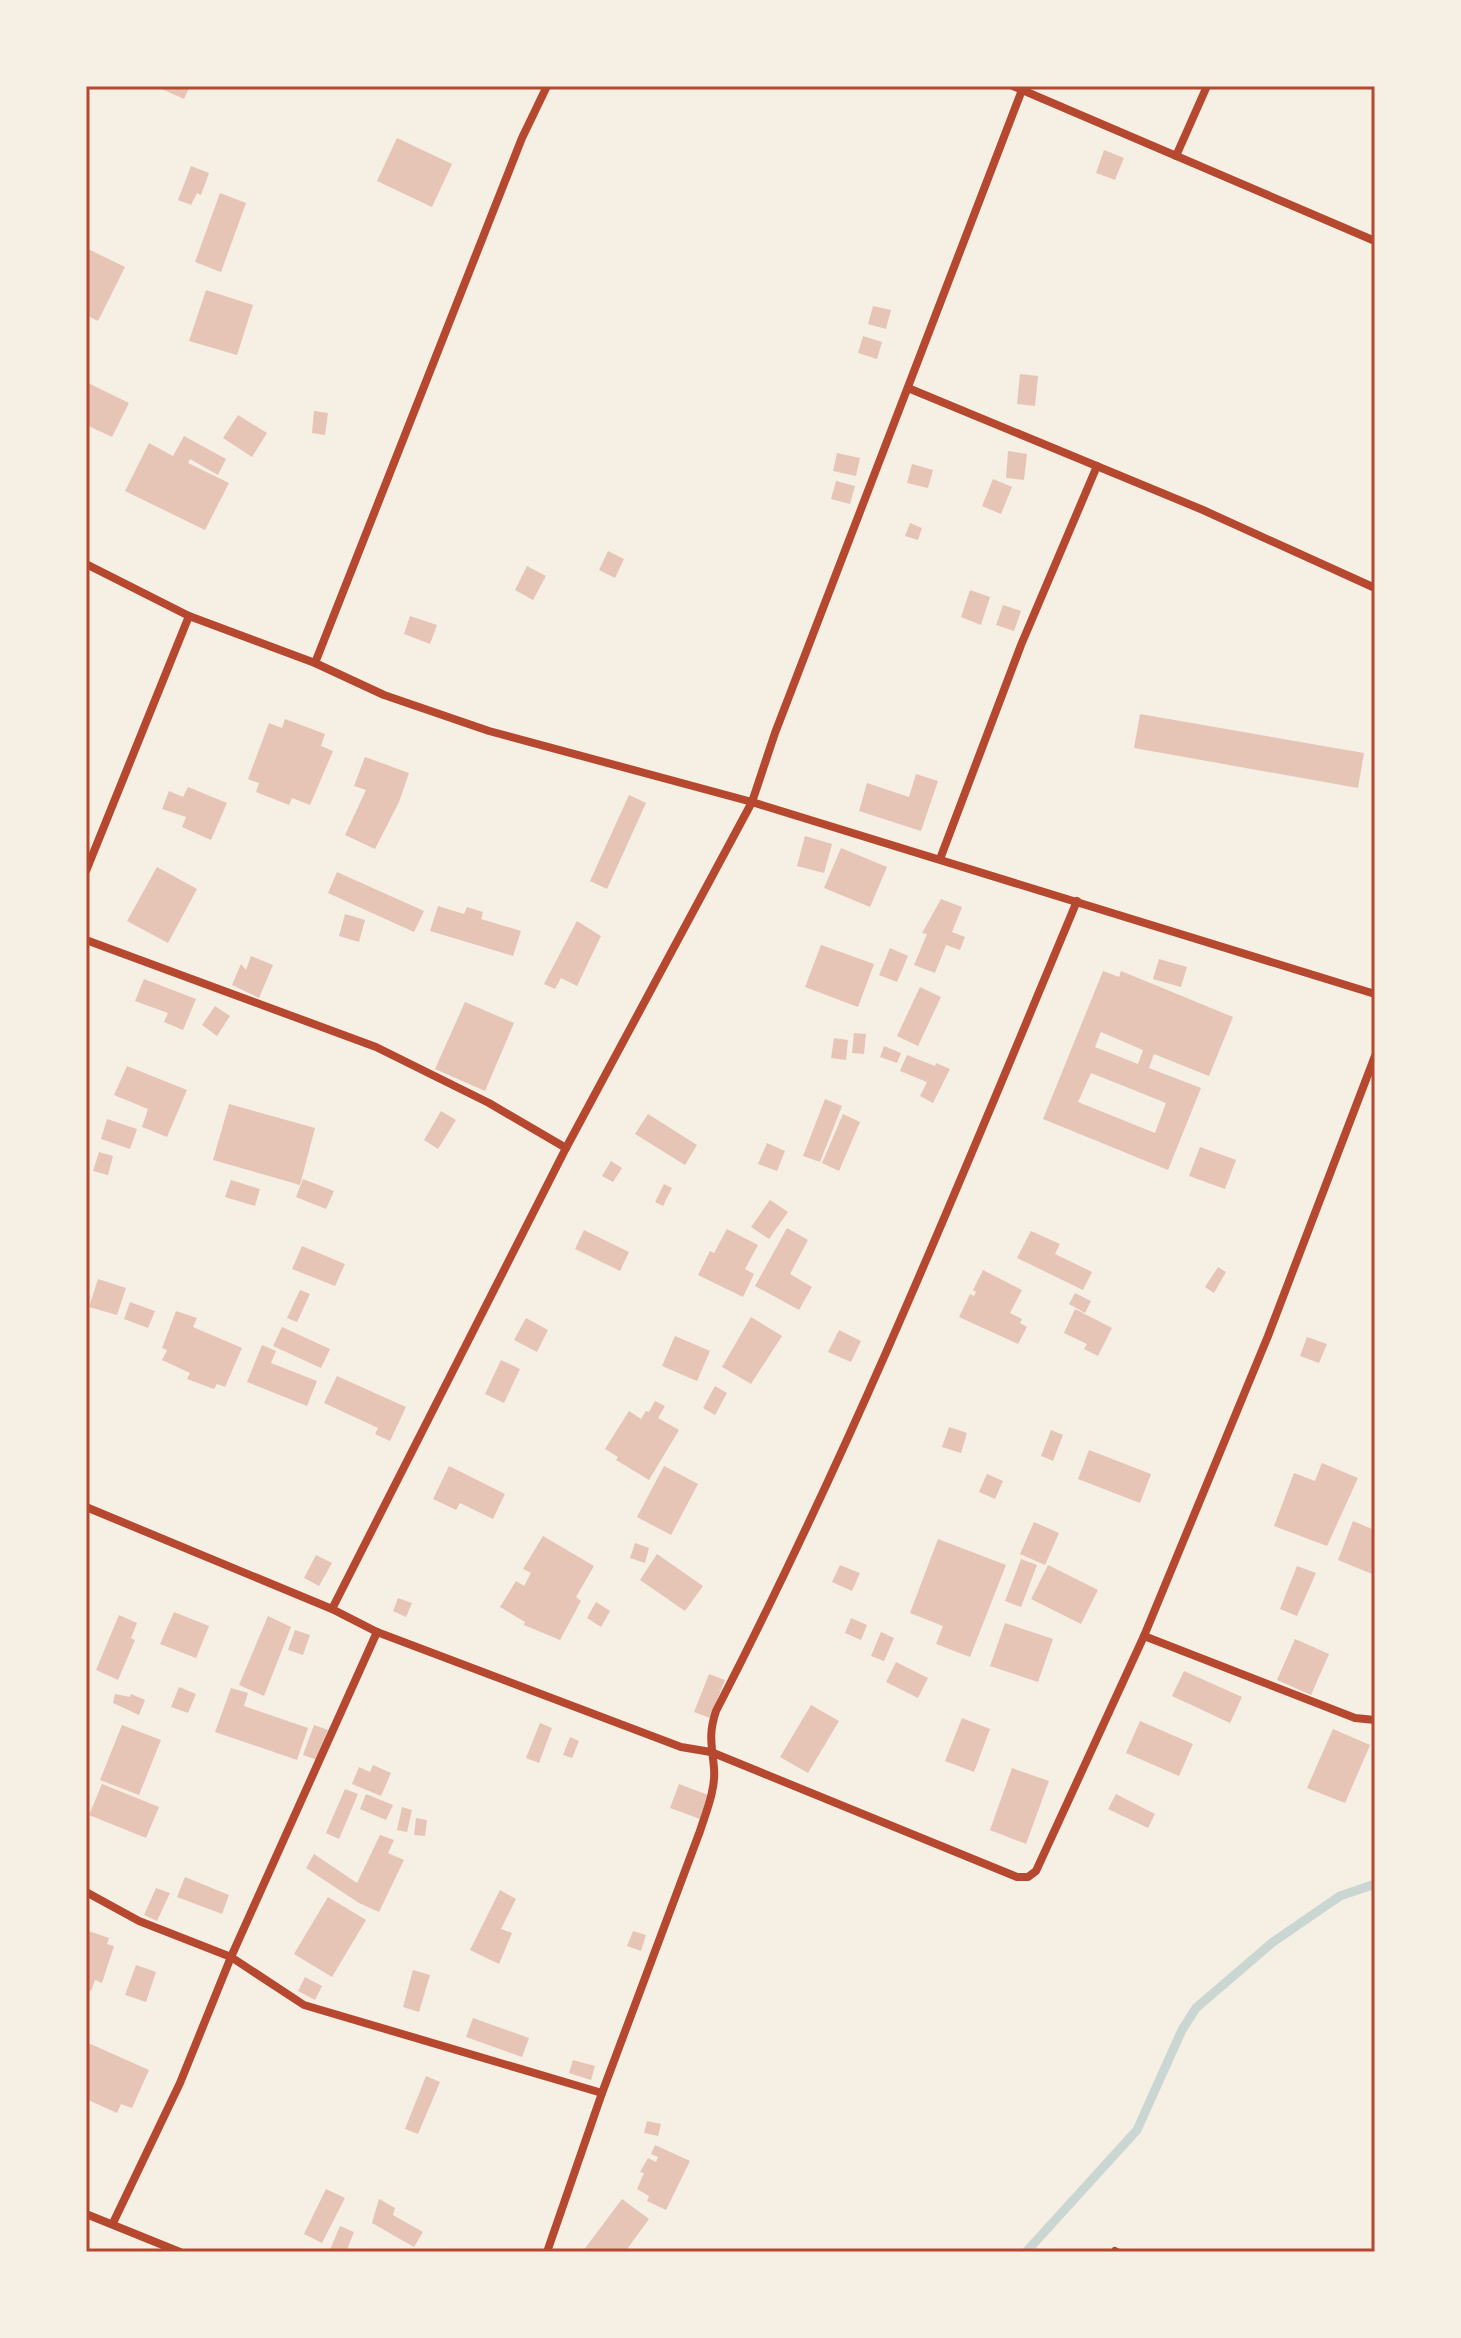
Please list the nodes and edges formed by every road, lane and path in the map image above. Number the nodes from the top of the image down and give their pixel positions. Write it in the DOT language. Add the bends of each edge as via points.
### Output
graph roads {
  1 [pos="547,86"];
  2 [pos="1013,86"];
  3 [pos="1207,86"];
  4 [pos="1022,90"];
  5 [pos="1176,156"];
  6 [pos="1375,241"];
  7 [pos="908,388"];
  8 [pos="1097,466"];
  9 [pos="86,564"];
  10 [pos="1375,588"];
  11 [pos="189,616"];
  12 [pos="315,663"];
  13 [pos="752,802"];
  14 [pos="940,859"];
  15 [pos="86,871"];
  16 [pos="1077,901"];
  17 [pos="86,940"];
  18 [pos="1375,994"];
  19 [pos="1375,1056"];
  20 [pos="566,1148"];
  21 [pos="86,1507"];
  22 [pos="332,1609"];
  23 [pos="377,1632"];
  24 [pos="1144,1636"];
  25 [pos="1375,1720"];
  26 [pos="711,1752"];
  27 [pos="86,1892"];
  28 [pos="231,1957"];
  29 [pos="602,2093"];
  30 [pos="86,2214"];
  31 [pos="113,2223"];
  32 [pos="180,2252"];
  33 [pos="547,2252"];
  1 -- 12 [label="street"];
  2 -- 4 [label="street"];
  3 -- 5 [label="street"];
  4 -- 5 [label="street"];
  4 -- 7 [label="street"];
  5 -- 6 [label="street"];
  7 -- 8 [label="street"];
  7 -- 13 [label="street"];
  8 -- 10 [label="street"];
  8 -- 14 [label="street" via="1021,645"];
  9 -- 11 [label="street"];
  11 -- 12 [label="street"];
  11 -- 15 [label="street"];
  12 -- 13 [label="street" via="384,695 489,731"];
  13 -- 14 [label="street"];
  13 -- 20 [label="street"];
  14 -- 16 [label="street"];
  16 -- 18 [label="street"];
  16 -- 26 [label="street" via="908,1305 774,1598 716,1711"];
  17 -- 20 [label="street" via="376,1047"];
  19 -- 24 [label="street" via="1268,1336"];
  20 -- 22 [label="street"];
  21 -- 22 [label="street"];
  22 -- 23 [label="street"];
  23 -- 26 [label="street" via="681,1747"];
  23 -- 28 [label="street"];
  24 -- 25 [label="street" via="1355,1718"];
  24 -- 26 [label="street" via="1036,1871 1028,1877 1017,1877"];
  26 -- 29 [label="street" via="712,1792 700,1831"];
  27 -- 28 [label="street" via="139,1921"];
  28 -- 29 [label="street" via="320,2011"];
  28 -- 31 [label="street" via="180,2083"];
  29 -- 33 [label="street"];
  30 -- 31 [label="street"];
  31 -- 32 [label="street"];
}
